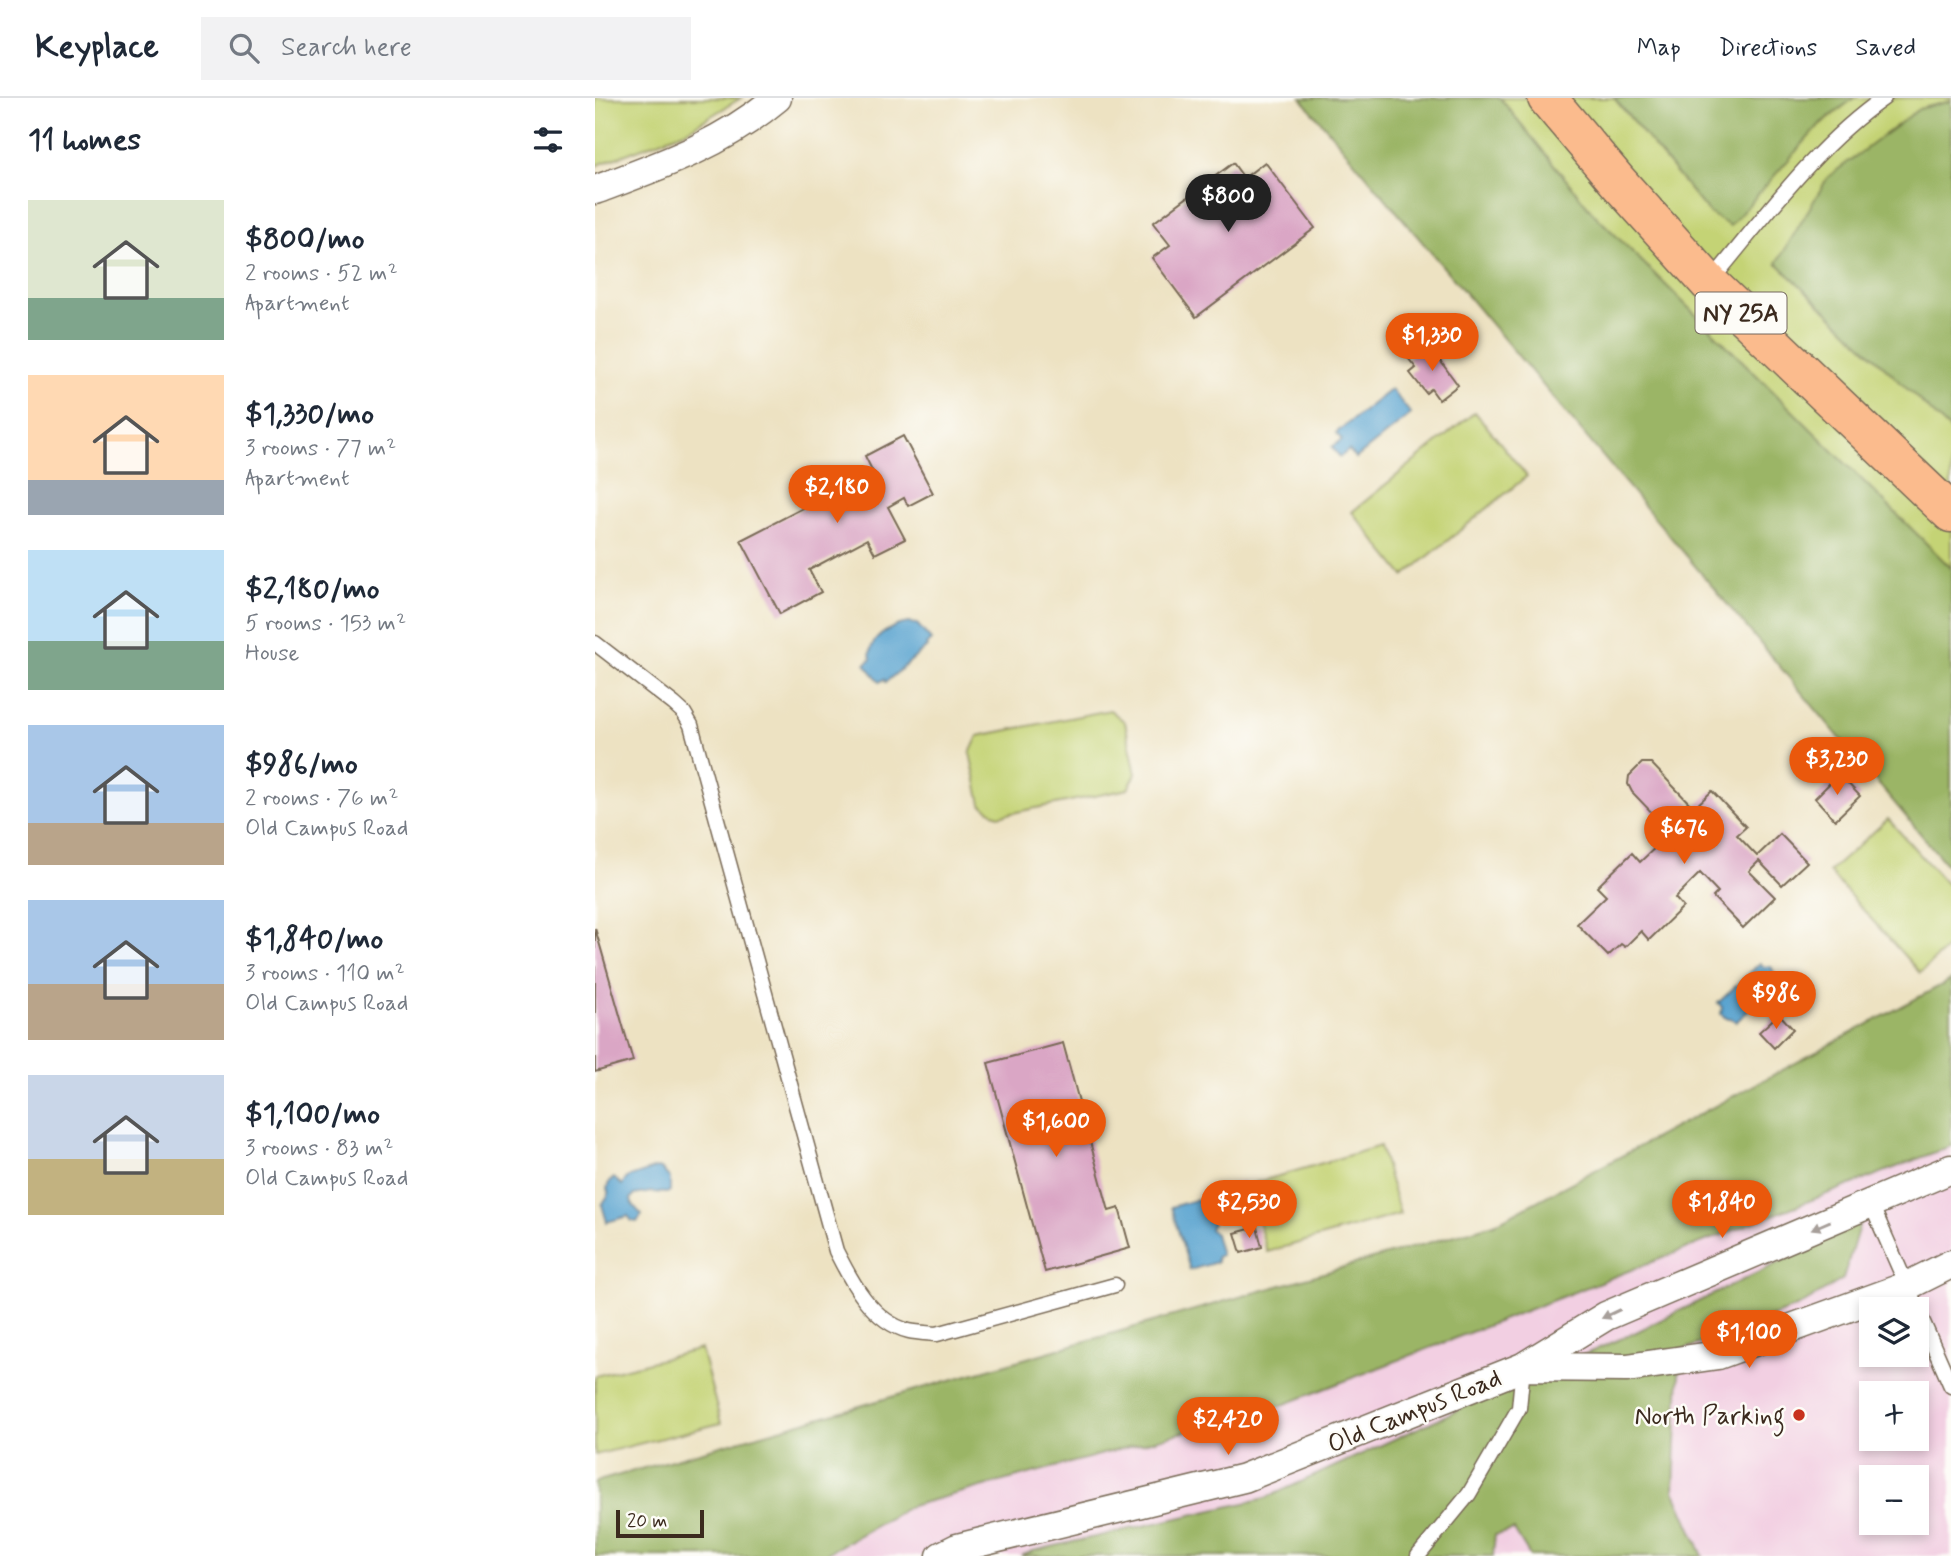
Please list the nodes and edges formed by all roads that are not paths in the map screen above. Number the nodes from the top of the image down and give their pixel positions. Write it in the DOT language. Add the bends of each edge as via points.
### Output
graph roads {
  1 [pos="776,98"];
  2 [pos="1547,98"];
  3 [pos="1884,98"];
  4 [pos="595,190"];
  5 [pos="1709,283"];
  6 [pos="1951,513"];
  7 [pos="595,643"];
  8 [pos="1951,1169"];
  9 [pos="1871,1204"];
  10 [pos="1951,1264"];
  11 [pos="1115,1284"];
  12 [pos="1907,1286"];
  13 [pos="1523,1367"];
  14 [pos="1951,1386"];
  15 [pos="941,1556"];
  16 [pos="1418,1556"];
  1 -- 4 [label="street" via="701,149"];
  2 -- 5 [label="main road, NY 25A"];
  3 -- 5 [label="lane" via="1831,140"];
  5 -- 6 [label="main road, NY 25A"];
  7 -- 11 [label="lane" via="674,704 691,725 836,1251 853,1284 880,1315 907,1330 937,1334"];
  8 -- 9 [label="street, Old Campus Road"];
  9 -- 12 [label="lane"];
  9 -- 13 [label="street, Old Campus Road, one-way" via="1606,1316"];
  10 -- 12 [label="street, Old Campus Road"];
  12 -- 13 [label="street, Old Campus Road" via="1718,1355 1627,1368"];
  12 -- 14 [label="lane"];
  13 -- 15 [label="street, Old Campus Road" via="1244,1478 957,1548"];
  13 -- 16 [label="lane" via="1518,1408 1469,1494"];
}
